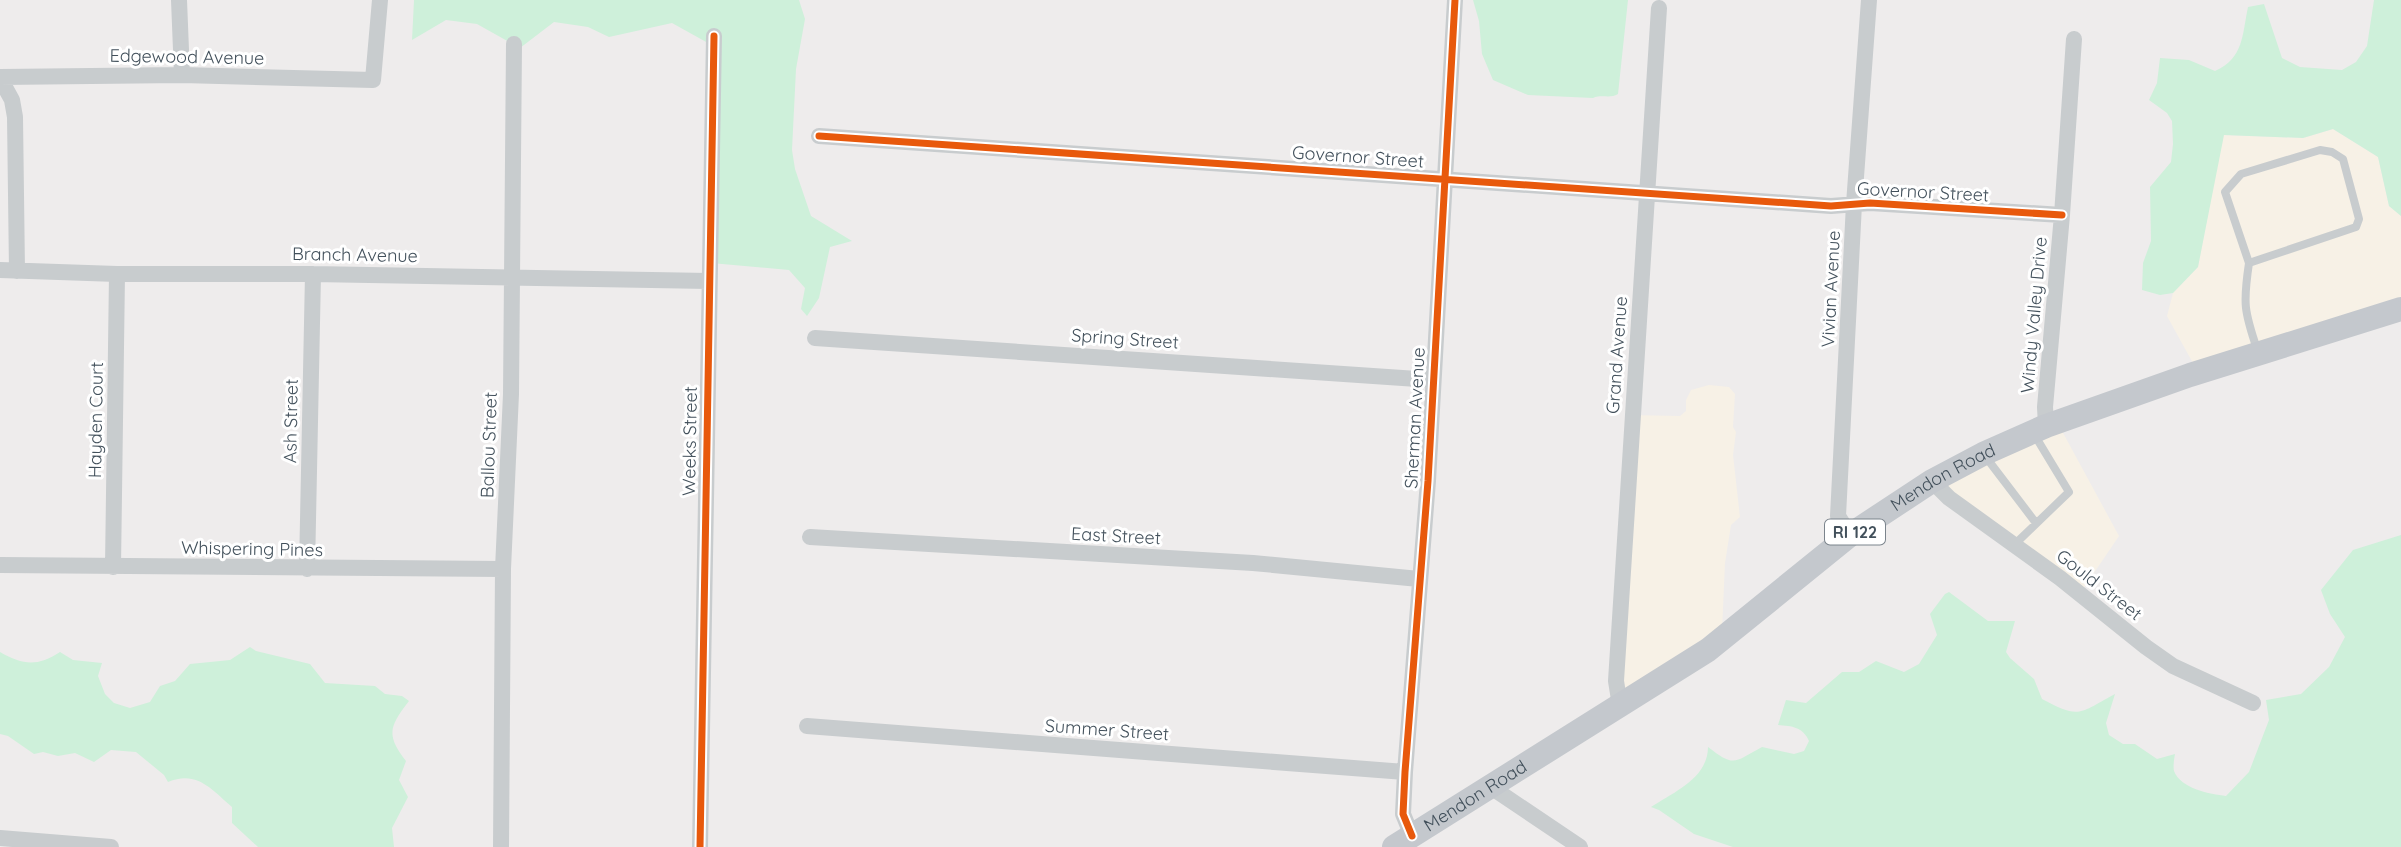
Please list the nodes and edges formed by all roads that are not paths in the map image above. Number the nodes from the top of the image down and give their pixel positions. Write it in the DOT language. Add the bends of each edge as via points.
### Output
graph roads {
  1 [pos="178,0"];
  2 [pos="380,0"];
  3 [pos="1455,0"];
  4 [pos="1869,0"];
  5 [pos="1659,8"];
  6 [pos="714,36"];
  7 [pos="2074,39"];
  8 [pos="514,44"];
  9 [pos="182,75"];
  10 [pos="0,77"];
  11 [pos="820,136"];
  12 [pos="1447,179"];
  13 [pos="1648,192"];
  14 [pos="1854,204"];
  15 [pos="2062,215"];
  16 [pos="2249,263"];
  17 [pos="0,270"];
  18 [pos="17,271"];
  19 [pos="117,274"];
  20 [pos="313,274"];
  21 [pos="513,277"];
  22 [pos="709,281"];
  23 [pos="2401,309"];
  24 [pos="2401,318"];
  25 [pos="2368,320"];
  26 [pos="815,338"];
  27 [pos="2258,352"];
  28 [pos="1432,380"];
  29 [pos="2040,429"];
  30 [pos="1983,454"];
  31 [pos="1932,481"];
  32 [pos="2036,523"];
  33 [pos="1850,535"];
  34 [pos="810,537"];
  35 [pos="2014,545"];
  36 [pos="0,565"];
  37 [pos="113,567"];
  38 [pos="307,569"];
  39 [pos="503,569"];
  40 [pos="1419,579"];
  41 [pos="2253,703"];
  42 [pos="1620,706"];
  43 [pos="807,726"];
  44 [pos="1405,772"];
  45 [pos="1491,787"];
  46 [pos="0,838"];
  47 [pos="1403,842"];
  48 [pos="111,847"];
  49 [pos="501,847"];
  50 [pos="700,847"];
  51 [pos="1580,847"];
  1 -- 9 [label="street"];
  2 -- 9 [label="street, Edgewood Avenue" via="373,79"];
  3 -- 12 [label="street, Sherman Avenue"];
  4 -- 14 [label="street, Vivian Avenue"];
  5 -- 13 [label="street, Grand Avenue"];
  6 -- 22 [label="street, Weeks Street"];
  7 -- 15 [label="street, Windy Valley Drive"];
  8 -- 21 [label="street, Ballou Street"];
  9 -- 10 [label="street, Edgewood Avenue"];
  10 -- 18 [label="street" via="15,117"];
  11 -- 12 [label="street, Governor Street"];
  12 -- 13 [label="street, Governor Street"];
  12 -- 28 [label="street, Sherman Avenue"];
  13 -- 14 [label="street, Governor Street"];
  13 -- 42 [label="street, Grand Avenue" via="1616,681"];
  14 -- 15 [label="street, Governor Street"];
  14 -- 33 [label="street, Vivian Avenue" via="1838,516"];
  15 -- 29 [label="street, Windy Valley Drive"];
  16 -- 16 [label="lane" via="2356,227 2360,219 2343,159 2320,150 2241,174 2225,192"];
  16 -- 27 [label="lane" via="2246,318"];
  17 -- 18 [label="street, Branch Avenue"];
  18 -- 19 [label="street, Branch Avenue"];
  19 -- 20 [label="street, Branch Avenue"];
  19 -- 37 [label="street, Hayden Court"];
  20 -- 21 [label="street, Branch Avenue"];
  20 -- 38 [label="street, Ash Street"];
  21 -- 22 [label="street, Branch Avenue"];
  21 -- 39 [label="street, Ballou Street"];
  22 -- 50 [label="street, Weeks Street"];
  23 -- 25 [label="main road, Mendon Road / RI 122"];
  24 -- 25 [label="main road, Mendon Road / RI 122"];
  25 -- 27 [label="main road, Mendon Road / RI 122"];
  26 -- 28 [label="street, Spring Street"];
  27 -- 29 [label="main road, Mendon Road / RI 122"];
  28 -- 40 [label="street, Sherman Avenue"];
  29 -- 30 [label="main road, Mendon Road / RI 122"];
  29 -- 32 [label="lane" via="2069,492"];
  30 -- 31 [label="main road, Mendon Road / RI 122"];
  30 -- 32 [label="lane"];
  31 -- 33 [label="main road, Mendon Road / RI 122"];
  31 -- 35 [label="street, Gould Street" via="1948,498"];
  32 -- 35 [label="lane"];
  33 -- 42 [label="main road, Mendon Road / RI 122" via="1708,650"];
  34 -- 40 [label="street, East Street" via="1253,563"];
  35 -- 41 [label="street, Gould Street" via="2173,666"];
  36 -- 37 [label="street, Whispering Pines"];
  37 -- 38 [label="street, Whispering Pines"];
  38 -- 39 [label="street, Whispering Pines"];
  39 -- 49 [label="street, Ballou Street"];
  40 -- 44 [label="street, Sherman Avenue"];
  42 -- 45 [label="main road, Mendon Road / RI 122"];
  43 -- 44 [label="street, Summer Street"];
  44 -- 47 [label="street, Sherman Avenue"];
  45 -- 47 [label="main road, Mendon Road / RI 122"];
  45 -- 51 [label="street"];
  46 -- 48 [label="street"];
}
